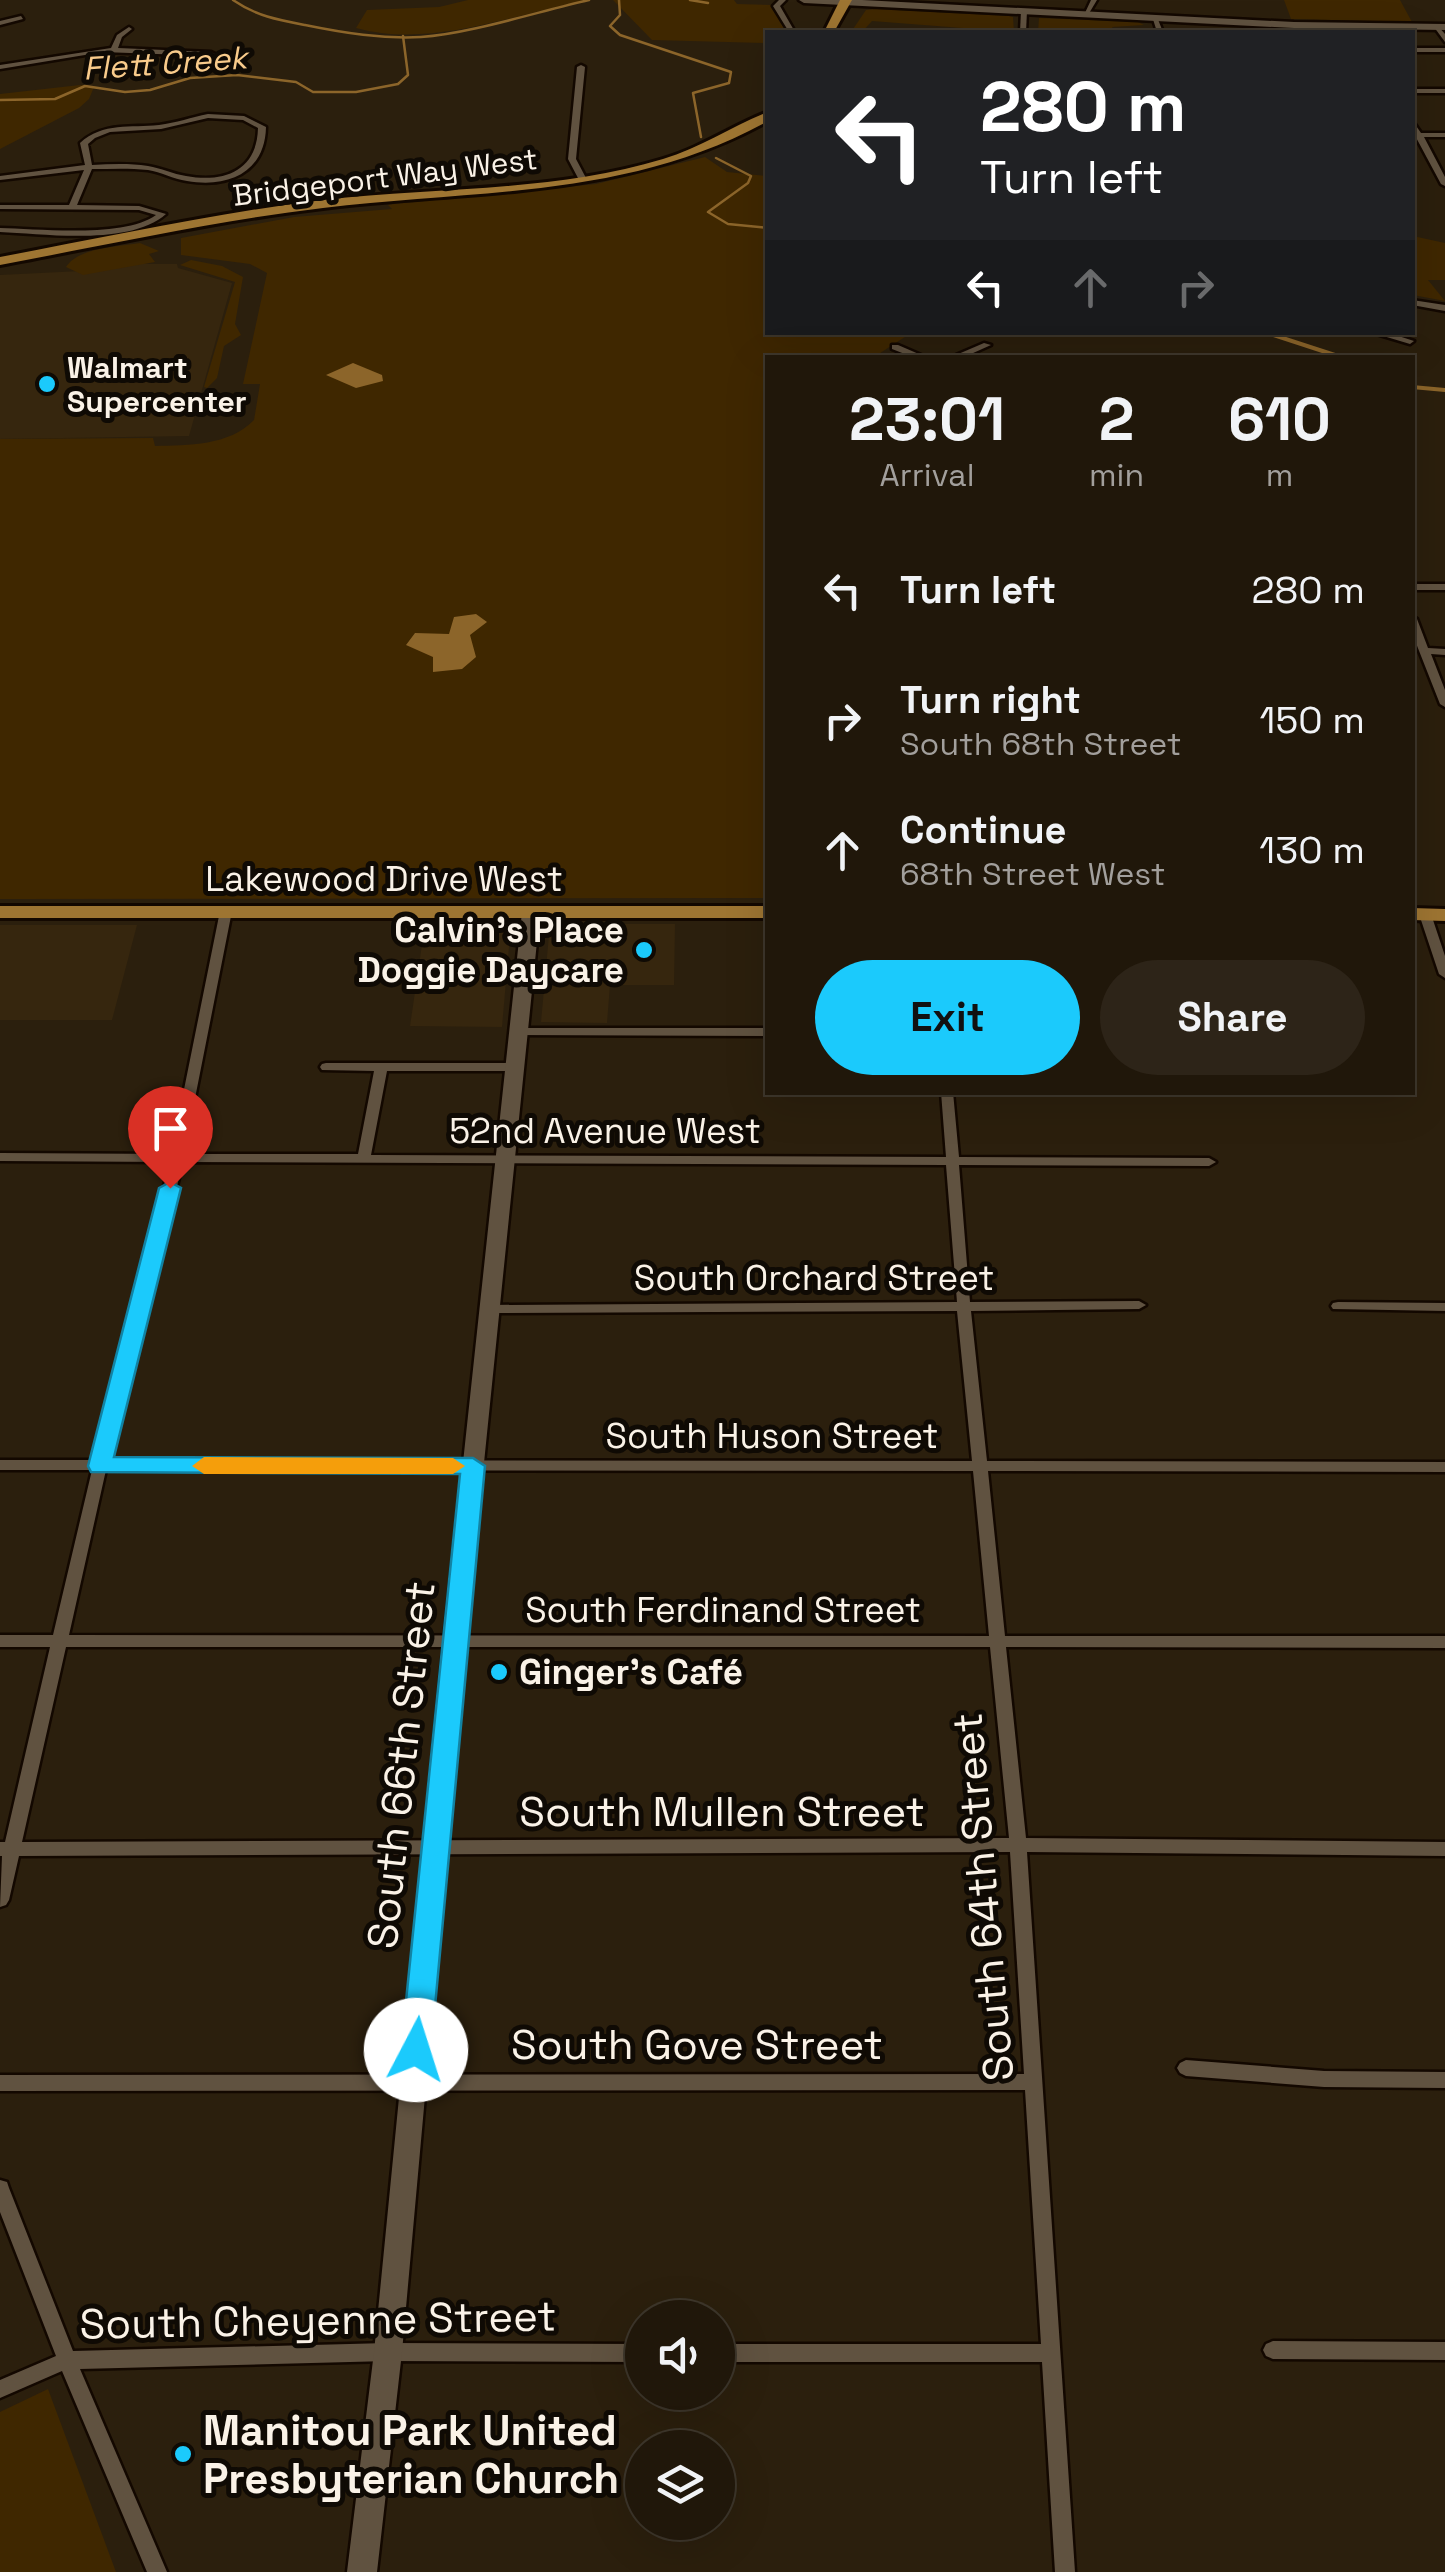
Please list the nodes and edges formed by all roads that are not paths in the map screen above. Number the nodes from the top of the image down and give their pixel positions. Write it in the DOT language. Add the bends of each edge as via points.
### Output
graph roads {
  1 [pos="783,0"];
  2 [pos="804,0"];
  3 [pos="1094,0"];
  4 [pos="846,1"];
  5 [pos="1024,11"];
  6 [pos="1086,14"];
  7 [pos="1154,17"];
  8 [pos="21,18"];
  9 [pos="0,23"];
  10 [pos="1441,27"];
  11 [pos="129,28"];
  12 [pos="791,30"];
  13 [pos="831,30"];
  14 [pos="1023,30"];
  15 [pos="1159,30"];
  16 [pos="1445,40"];
  17 [pos="114,50"];
  18 [pos="1415,50"];
  19 [pos="1445,50"];
  20 [pos="211,54"];
  21 [pos="0,66"];
  22 [pos="581,68"];
  23 [pos="1415,91"];
  24 [pos="1445,91"];
  25 [pos="765,118"];
  26 [pos="1415,127"];
  27 [pos="1420,136"];
  28 [pos="1445,136"];
  29 [pos="90,167"];
  30 [pos="0,178"];
  31 [pos="582,178"];
  32 [pos="1445,183"];
  33 [pos="0,207"];
  34 [pos="72,207"];
  35 [pos="0,230"];
  36 [pos="0,260"];
  37 [pos="1415,303"];
  38 [pos="1445,308"];
  39 [pos="1386,335"];
  40 [pos="1410,341"];
  41 [pos="986,346"];
  42 [pos="895,347"];
  43 [pos="916,355"];
  44 [pos="961,355"];
  45 [pos="1415,586"];
  46 [pos="1445,587"];
  47 [pos="1415,627"];
  48 [pos="1424,651"];
  49 [pos="1445,652"];
  50 [pos="1445,704"];
  51 [pos="226,911"];
  52 [pos="0,912"];
  53 [pos="530,912"];
  54 [pos="765,912"];
  55 [pos="1427,914"];
  56 [pos="1445,974"];
  57 [pos="517,1032"];
  58 [pos="765,1032"];
  59 [pos="326,1068"];
  60 [pos="380,1068"];
  61 [pos="515,1068"];
  62 [pos="947,1095"];
  63 [pos="0,1158"];
  64 [pos="177,1158"];
  65 [pos="364,1159"];
  66 [pos="505,1161"];
  67 [pos="1209,1162"];
  68 [pos="954,1164"];
  69 [pos="1139,1306"];
  70 [pos="1338,1306"];
  71 [pos="1445,1307"];
  72 [pos="964,1308"];
  73 [pos="490,1309"];
  74 [pos="0,1466"];
  75 [pos="100,1466"];
  76 [pos="473,1466"];
  77 [pos="980,1466"];
  78 [pos="1445,1467"];
  79 [pos="455,1640"];
  80 [pos="996,1640"];
  81 [pos="0,1641"];
  82 [pos="58,1641"];
  83 [pos="1445,1642"];
  84 [pos="1018,1845"];
  85 [pos="435,1848"];
  86 [pos="1445,1848"];
  87 [pos="6,1849"];
  88 [pos="0,1900"];
  89 [pos="1186,2068"];
  90 [pos="414,2080"];
  91 [pos="1445,2080"];
  92 [pos="0,2082"];
  93 [pos="1033,2082"];
  94 [pos="0,2188"];
  95 [pos="1273,2350"];
  96 [pos="1445,2351"];
  97 [pos="388,2352"];
  98 [pos="625,2352"];
  99 [pos="735,2352"];
  100 [pos="1050,2353"];
  101 [pos="67,2360"];
  102 [pos="0,2389"];
  103 [pos="156,2572"];
  104 [pos="362,2572"];
  105 [pos="1065,2572"];
  1 -- 12 [label="street" via="776,6"];
  2 -- 4 [label="street"];
  3 -- 6 [label="street"];
  4 -- 5 [label="street"];
  4 -- 13 [label="main road"];
  5 -- 6 [label="street"];
  5 -- 14 [label="street"];
  6 -- 7 [label="street"];
  7 -- 10 [label="street"];
  7 -- 15 [label="street"];
  8 -- 9 [label="street"];
  10 -- 16 [label="street"];
  11 -- 17 [label="street"];
  17 -- 20 [label="street"];
  17 -- 21 [label="street"];
  18 -- 19 [label="street"];
  22 -- 31 [label="street" via="572,159"];
  23 -- 24 [label="street"];
  25 -- 31 [label="main road, Bridgeport Way West" via="704,148"];
  26 -- 27 [label="street"];
  27 -- 28 [label="street"];
  27 -- 32 [label="street"];
  29 -- 29 [label="street" via="84,143 106,131 217,116 247,118 263,129 252,166 230,177 190,180 150,168"];
  29 -- 30 [label="street"];
  29 -- 34 [label="street"];
  31 -- 36 [label="main road, Bridgeport Way West" via="299,208"];
  33 -- 34 [label="street"];
  34 -- 35 [label="street" via="150,209 162,217 99,232"];
  37 -- 38 [label="street"];
  39 -- 40 [label="street"];
  41 -- 44 [label="street"];
  42 -- 43 [label="street"];
  45 -- 46 [label="street"];
  47 -- 48 [label="street"];
  48 -- 49 [label="street"];
  48 -- 50 [label="street"];
  51 -- 52 [label="main road, Lakewood Drive West"];
  51 -- 53 [label="main road, Lakewood Drive West"];
  51 -- 64 [label="street"];
  53 -- 54 [label="main road, Lakewood Drive West"];
  53 -- 57 [label="street, South 66th Street"];
  55 -- 56 [label="street"];
  57 -- 58 [label="street"];
  57 -- 61 [label="street, South 66th Street"];
  59 -- 60 [label="street"];
  60 -- 61 [label="street"];
  60 -- 65 [label="street"];
  61 -- 66 [label="street, South 66th Street"];
  62 -- 68 [label="street, South 64th Street"];
  63 -- 64 [label="street, 52nd Avenue West"];
  64 -- 65 [label="street, 52nd Avenue West"];
  64 -- 75 [label="street"];
  65 -- 66 [label="street, 52nd Avenue West"];
  66 -- 68 [label="street, 52nd Avenue West"];
  66 -- 73 [label="street, South 66th Street"];
  67 -- 68 [label="street, 52nd Avenue West"];
  68 -- 72 [label="street, South 64th Street"];
  69 -- 72 [label="street, South Orchard Street"];
  70 -- 71 [label="street"];
  72 -- 73 [label="street, South Orchard Street"];
  72 -- 77 [label="street, South 64th Street"];
  73 -- 76 [label="street, South 66th Street"];
  74 -- 75 [label="street, South Huson Street"];
  75 -- 76 [label="street, South Huson Street"];
  75 -- 82 [label="street"];
  76 -- 77 [label="street, South Huson Street"];
  76 -- 79 [label="street, South 66th Street"];
  77 -- 78 [label="street, South Huson Street"];
  77 -- 80 [label="street, South 64th Street"];
  79 -- 80 [label="street, South Ferdinand Street"];
  79 -- 82 [label="street, South Ferdinand Street"];
  79 -- 85 [label="street, South 66th Street"];
  80 -- 83 [label="street, South Ferdinand Street"];
  80 -- 84 [label="street, South 64th Street"];
  81 -- 82 [label="street, South Ferdinand Street"];
  82 -- 87 [label="street"];
  84 -- 85 [label="street, South Mullen Street"];
  84 -- 86 [label="street, South Mullen Street"];
  84 -- 93 [label="street, South 64th Street"];
  85 -- 87 [label="street, South Mullen Street"];
  85 -- 90 [label="street, South 66th Street"];
  87 -- 88 [label="street"];
  89 -- 91 [label="street" via="1289,2078"];
  90 -- 92 [label="street, South Gove Street"];
  90 -- 93 [label="street, South Gove Street"];
  90 -- 97 [label="street, South 66th Street"];
  93 -- 100 [label="street, South 64th Street"];
  94 -- 101 [label="street"];
  95 -- 96 [label="street"];
  97 -- 98 [label="street, South Cheyenne Street"];
  97 -- 101 [label="street, South Cheyenne Street"];
  97 -- 104 [label="street, South 66th Street"];
  99 -- 100 [label="street"];
  100 -- 105 [label="street, South 64th Street"];
  101 -- 102 [label="street, South Cheyenne Street"];
  101 -- 103 [label="street"];
}
